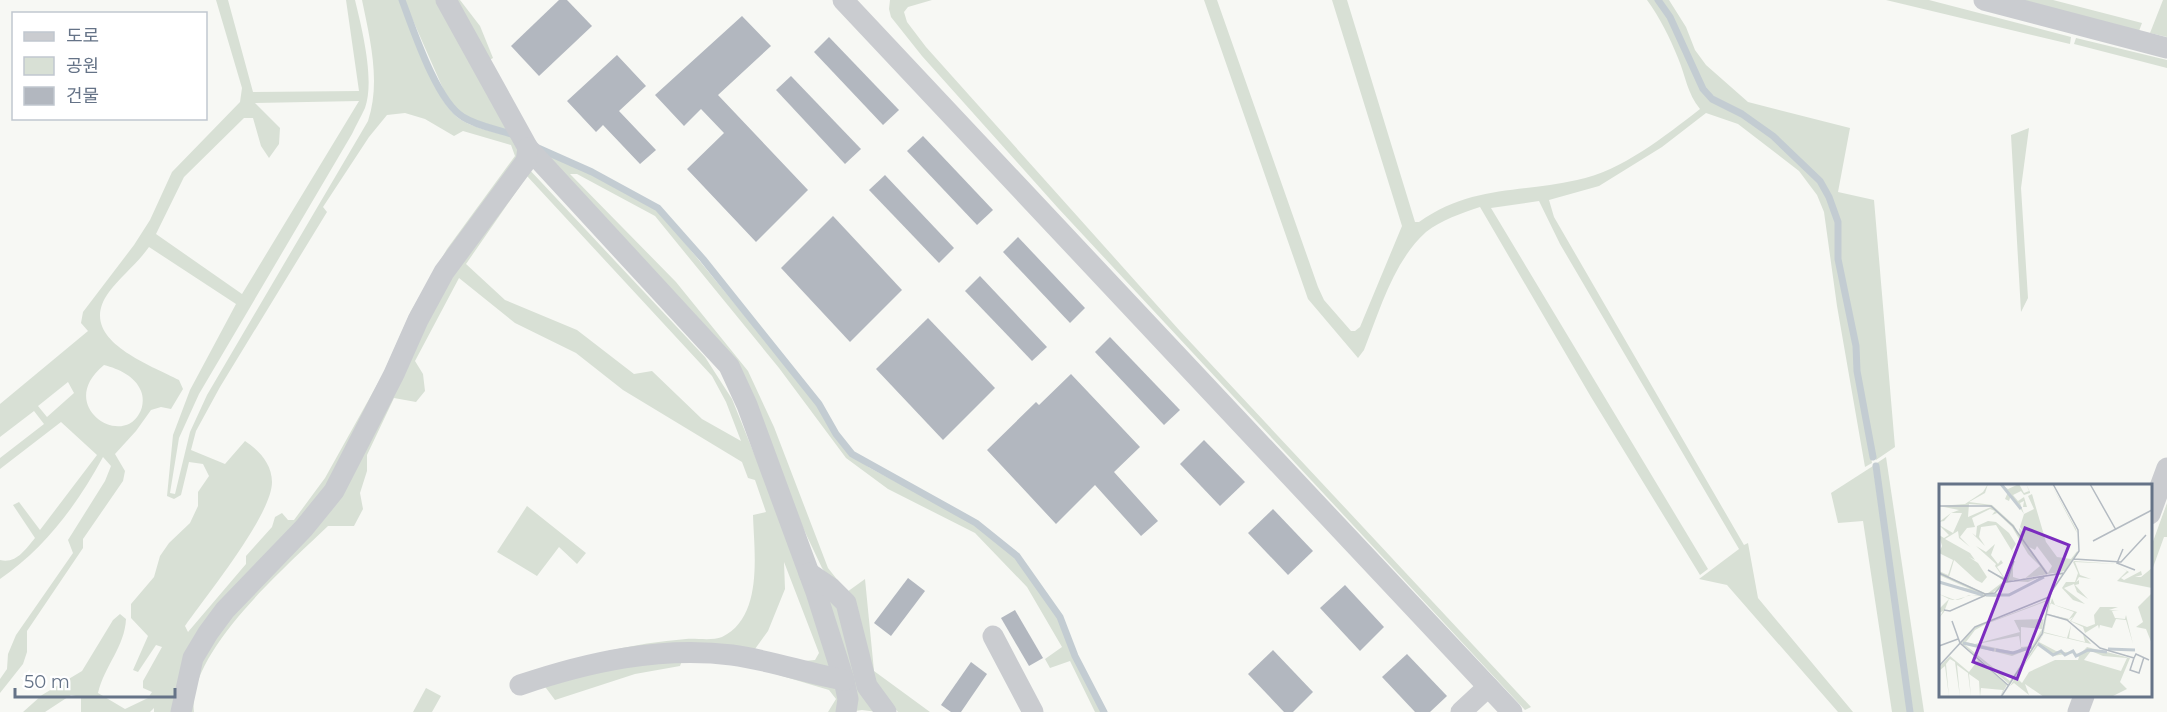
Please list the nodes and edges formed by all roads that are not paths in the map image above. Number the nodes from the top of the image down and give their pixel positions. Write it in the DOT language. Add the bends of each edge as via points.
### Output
graph roads {
  1 [pos="446,0"];
  2 [pos="843,0"];
  3 [pos="1984,0"];
  4 [pos="2167,48"];
  5 [pos="528,148"];
  6 [pos="2167,468"];
  7 [pos="2152,511"];
  8 [pos="809,573"];
  9 [pos="993,636"];
  10 [pos="844,680"];
  11 [pos="520,686"];
  12 [pos="1488,687"];
  13 [pos="2084,697"];
  14 [pos="181,712"];
  15 [pos="846,712"];
  16 [pos="886,712"];
  17 [pos="1033,712"];
  18 [pos="1461,712"];
  19 [pos="1512,712"];
  20 [pos="2078,712"];
  1 -- 5 [label="street"];
  2 -- 12 [label="street"];
  3 -- 4 [label="street"];
  5 -- 8 [label="street" via="729,366"];
  5 -- 14 [label="street" via="526,161 462,246 434,291 334,491 208,633 193,658"];
  6 -- 7 [label="street"];
  8 -- 10 [label="street"];
  8 -- 16 [label="street" via="846,603 867,686"];
  9 -- 17 [label="street"];
  10 -- 11 [label="street" via="697,651 654,653 570,668"];
  10 -- 15 [label="street"];
  12 -- 18 [label="street"];
  12 -- 19 [label="street"];
  13 -- 20 [label="street"];
}
